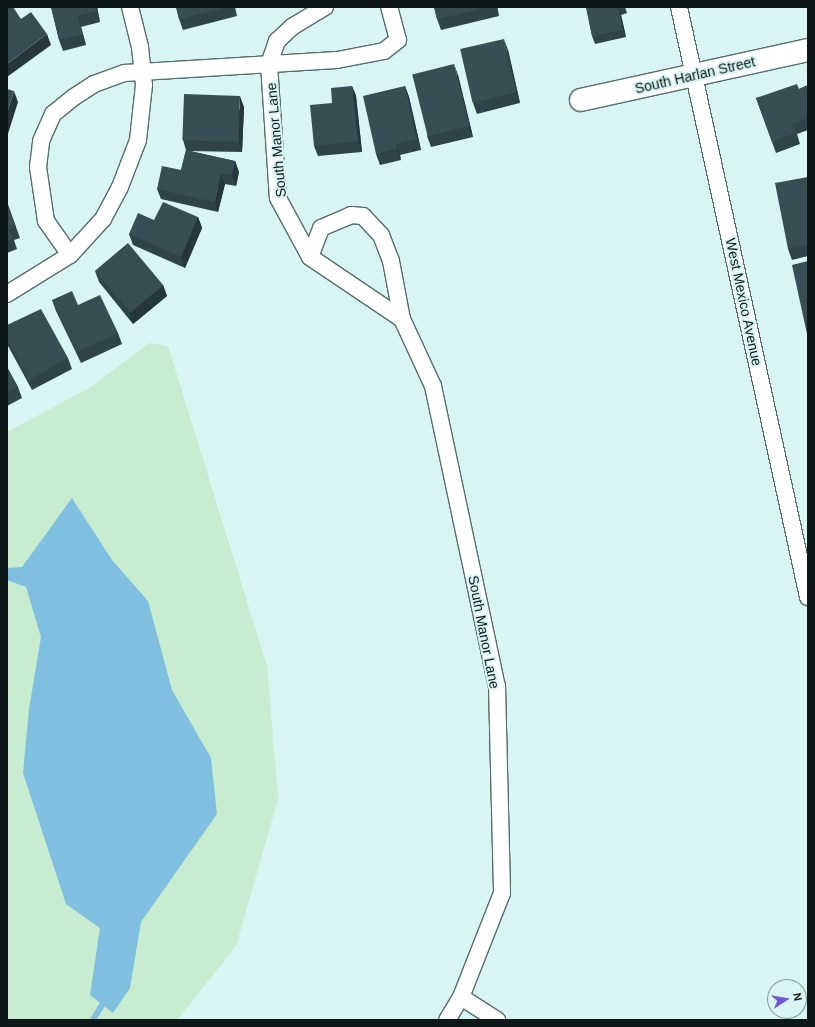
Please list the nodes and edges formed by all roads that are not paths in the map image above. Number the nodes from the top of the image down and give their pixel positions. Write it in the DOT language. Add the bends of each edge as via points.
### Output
graph roads {
  1 [pos="130,7"];
  2 [pos="325,7"];
  3 [pos="389,7"];
  4 [pos="679,7"];
  5 [pos="808,50"];
  6 [pos="269,64"];
  7 [pos="143,71"];
  8 [pos="694,75"];
  9 [pos="581,100"];
  10 [pos="70,255"];
  11 [pos="310,257"];
  12 [pos="7,294"];
  13 [pos="402,319"];
  14 [pos="808,596"];
  15 [pos="461,997"];
  16 [pos="447,1020"];
  17 [pos="497,1020"];
  1 -- 7 [label="street"];
  2 -- 6 [label="street" via="292,26 277,41"];
  3 -- 6 [label="street" via="398,40 384,52 337,60"];
  4 -- 8 [label="street, West Mexico Avenue"];
  5 -- 8 [label="street, South Harlan Street"];
  6 -- 7 [label="street"];
  6 -- 11 [label="street, South Manor Lane" via="278,198"];
  7 -- 10 [label="street" via="138,140 120,187 103,219"];
  7 -- 10 [label="street" via="94,84 74,97 53,114 41,141 40,199 46,221"];
  8 -- 9 [label="street, South Harlan Street"];
  8 -- 14 [label="street, West Mexico Avenue"];
  10 -- 12 [label="street"];
  11 -- 13 [label="street, South Manor Lane"];
  11 -- 13 [label="street, South Manor Lane" via="321,228 351,215 363,216 381,235 391,261"];
  13 -- 15 [label="street, South Manor Lane" via="433,386 496,686 502,893"];
  15 -- 16 [label="street, South Manor Lane"];
  15 -- 17 [label="street"];
}
